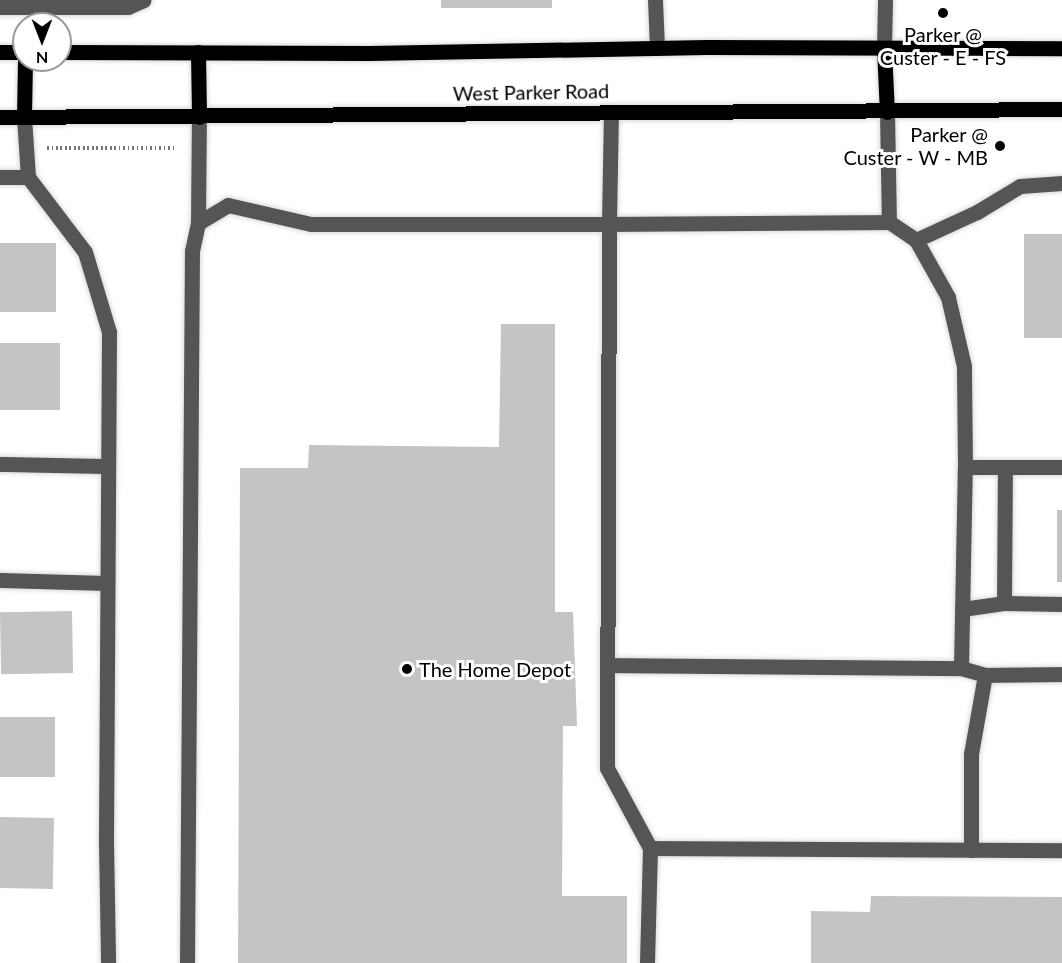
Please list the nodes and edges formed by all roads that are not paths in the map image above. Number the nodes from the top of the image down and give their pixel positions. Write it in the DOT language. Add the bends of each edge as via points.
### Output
graph roads {
  1 [pos="144,0"];
  2 [pos="655,0"];
  3 [pos="885,0"];
  4 [pos="0,7"];
  5 [pos="657,48"];
  6 [pos="1062,48"];
  7 [pos="884,49"];
  8 [pos="72,52"];
  9 [pos="198,52"];
  10 [pos="25,72"];
  11 [pos="1062,109"];
  12 [pos="611,112"];
  13 [pos="887,112"];
  14 [pos="0,117"];
  15 [pos="24,117"];
  16 [pos="199,117"];
  17 [pos="0,177"];
  18 [pos="28,177"];
  19 [pos="1062,183"];
  20 [pos="889,222"];
  21 [pos="198,223"];
  22 [pos="609,224"];
  23 [pos="916,240"];
  24 [pos="0,464"];
  25 [pos="108,466"];
  26 [pos="965,467"];
  27 [pos="1062,467"];
  28 [pos="1005,468"];
  29 [pos="0,580"];
  30 [pos="107,583"];
  31 [pos="1004,603"];
  32 [pos="1062,603"];
  33 [pos="962,609"];
  34 [pos="607,665"];
  35 [pos="961,668"];
  36 [pos="1062,674"];
  37 [pos="985,675"];
  38 [pos="650,848"];
  39 [pos="971,850"];
  40 [pos="1062,850"];
  41 [pos="108,963"];
  42 [pos="188,963"];
  43 [pos="647,963"];
  1 -- 4 [label="lane" via="128,7"];
  2 -- 5 [label="lane"];
  3 -- 7 [label="lane"];
  5 -- 7 [label="main road"];
  5 -- 9 [label="main road"];
  6 -- 7 [label="main road"];
  7 -- 13 [label="main road"];
  8 -- 9 [label="main road"];
  9 -- 16 [label="main road"];
  10 -- 15 [label="main road"];
  11 -- 13 [label="main road, West Parker Road"];
  12 -- 13 [label="main road, West Parker Road"];
  12 -- 16 [label="main road, West Parker Road"];
  12 -- 22 [label="lane"];
  13 -- 20 [label="lane"];
  14 -- 15 [label="main road, West Parker Road"];
  15 -- 16 [label="main road, West Parker Road"];
  15 -- 18 [label="lane"];
  16 -- 21 [label="lane"];
  17 -- 18 [label="lane"];
  18 -- 25 [label="lane" via="85,252 109,332"];
  19 -- 23 [label="lane" via="1020,186 977,212"];
  20 -- 22 [label="lane"];
  20 -- 23 [label="lane"];
  21 -- 22 [label="lane" via="228,205 311,224"];
  21 -- 42 [label="lane" via="192,251"];
  22 -- 34 [label="lane"];
  23 -- 26 [label="lane" via="948,297 964,366"];
  24 -- 25 [label="lane"];
  25 -- 30 [label="lane"];
  26 -- 28 [label="lane"];
  26 -- 33 [label="lane"];
  27 -- 28 [label="lane"];
  28 -- 31 [label="lane"];
  29 -- 30 [label="lane"];
  30 -- 41 [label="lane"];
  31 -- 32 [label="lane"];
  31 -- 33 [label="lane"];
  33 -- 35 [label="lane"];
  34 -- 35 [label="lane"];
  34 -- 38 [label="lane" via="607,768"];
  35 -- 37 [label="lane"];
  36 -- 37 [label="lane"];
  37 -- 39 [label="lane" via="971,754"];
  38 -- 39 [label="lane"];
  38 -- 43 [label="lane"];
  39 -- 40 [label="lane"];
}
